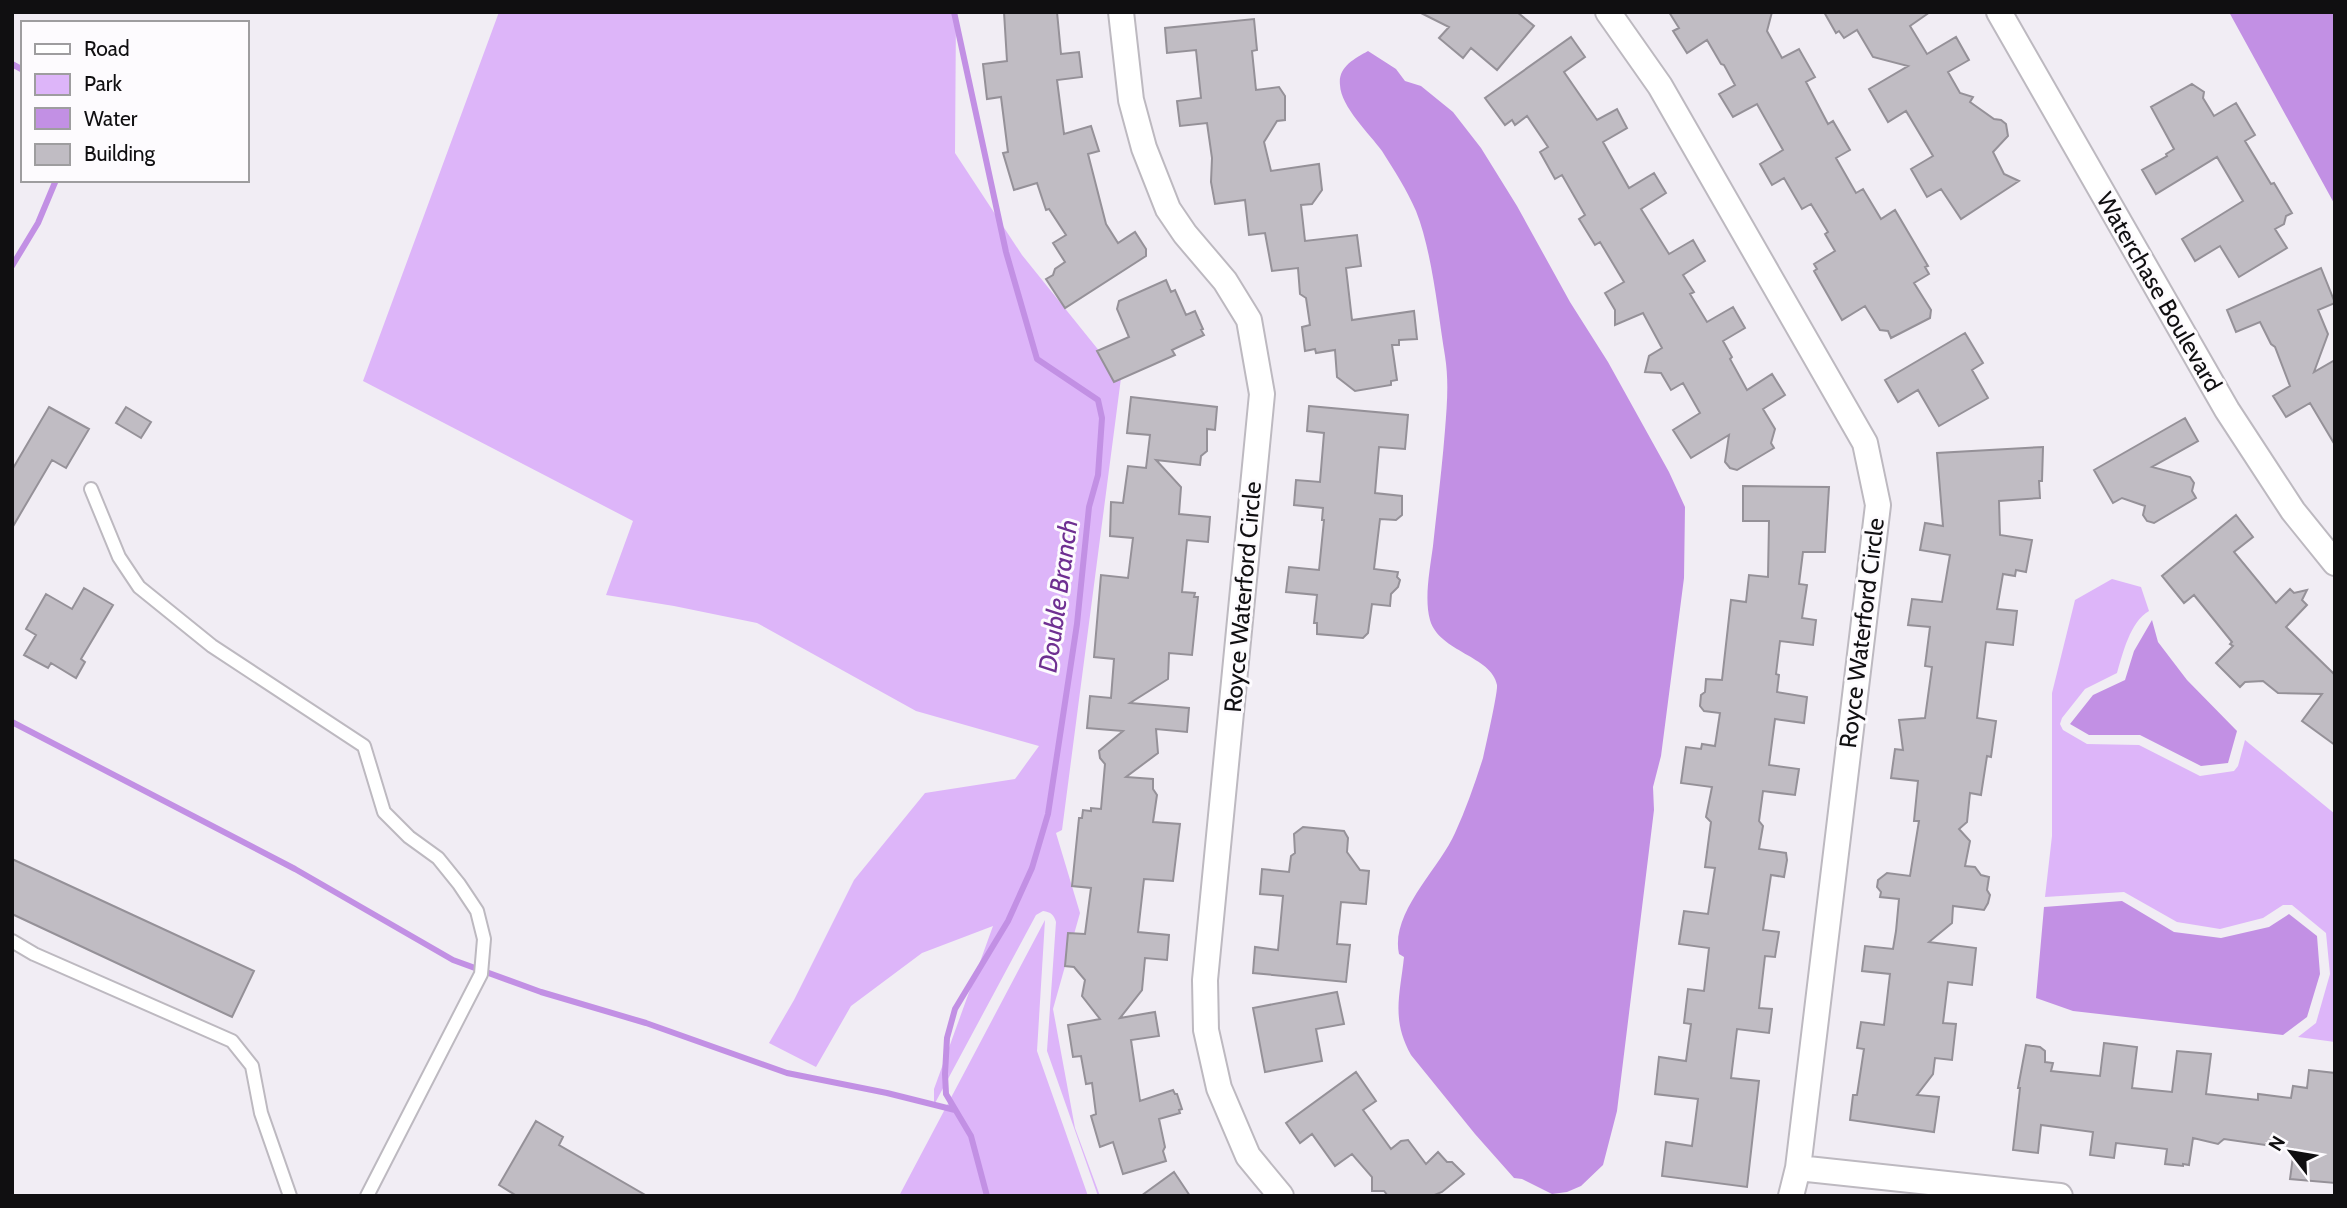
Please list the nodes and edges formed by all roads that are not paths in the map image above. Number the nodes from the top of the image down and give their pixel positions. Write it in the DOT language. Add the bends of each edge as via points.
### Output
graph roads {
  1 [pos="1121,12"];
  2 [pos="1608,12"];
  3 [pos="1999,12"];
  4 [pos="91,489"];
  5 [pos="2335,563"];
  6 [pos="12,942"];
  7 [pos="1798,1168"];
  8 [pos="290,1196"];
  9 [pos="367,1196"];
  10 [pos="1281,1196"];
  11 [pos="1791,1196"];
  12 [pos="2060,1196"];
  1 -- 10 [label="street, Royce Waterford Circle" via="1131,100 1144,148 1168,209 1225,281 1249,320 1262,394 1205,980 1206,1030 1219,1088 1248,1156"];
  2 -- 7 [label="street, Royce Waterford Circle" via="1660,86 1865,443 1878,505"];
  3 -- 5 [label="street, Waterchase Boulevard" via="2227,410 2293,511"];
  4 -- 9 [label="lane" via="119,557 139,587 212,646 364,746 384,812 438,858 477,911 484,939 481,974"];
  6 -- 8 [label="lane" via="232,1041 251,1066 261,1113"];
  7 -- 11 [label="street, Royce Waterford Circle"];
  7 -- 12 [label="street"];
}
